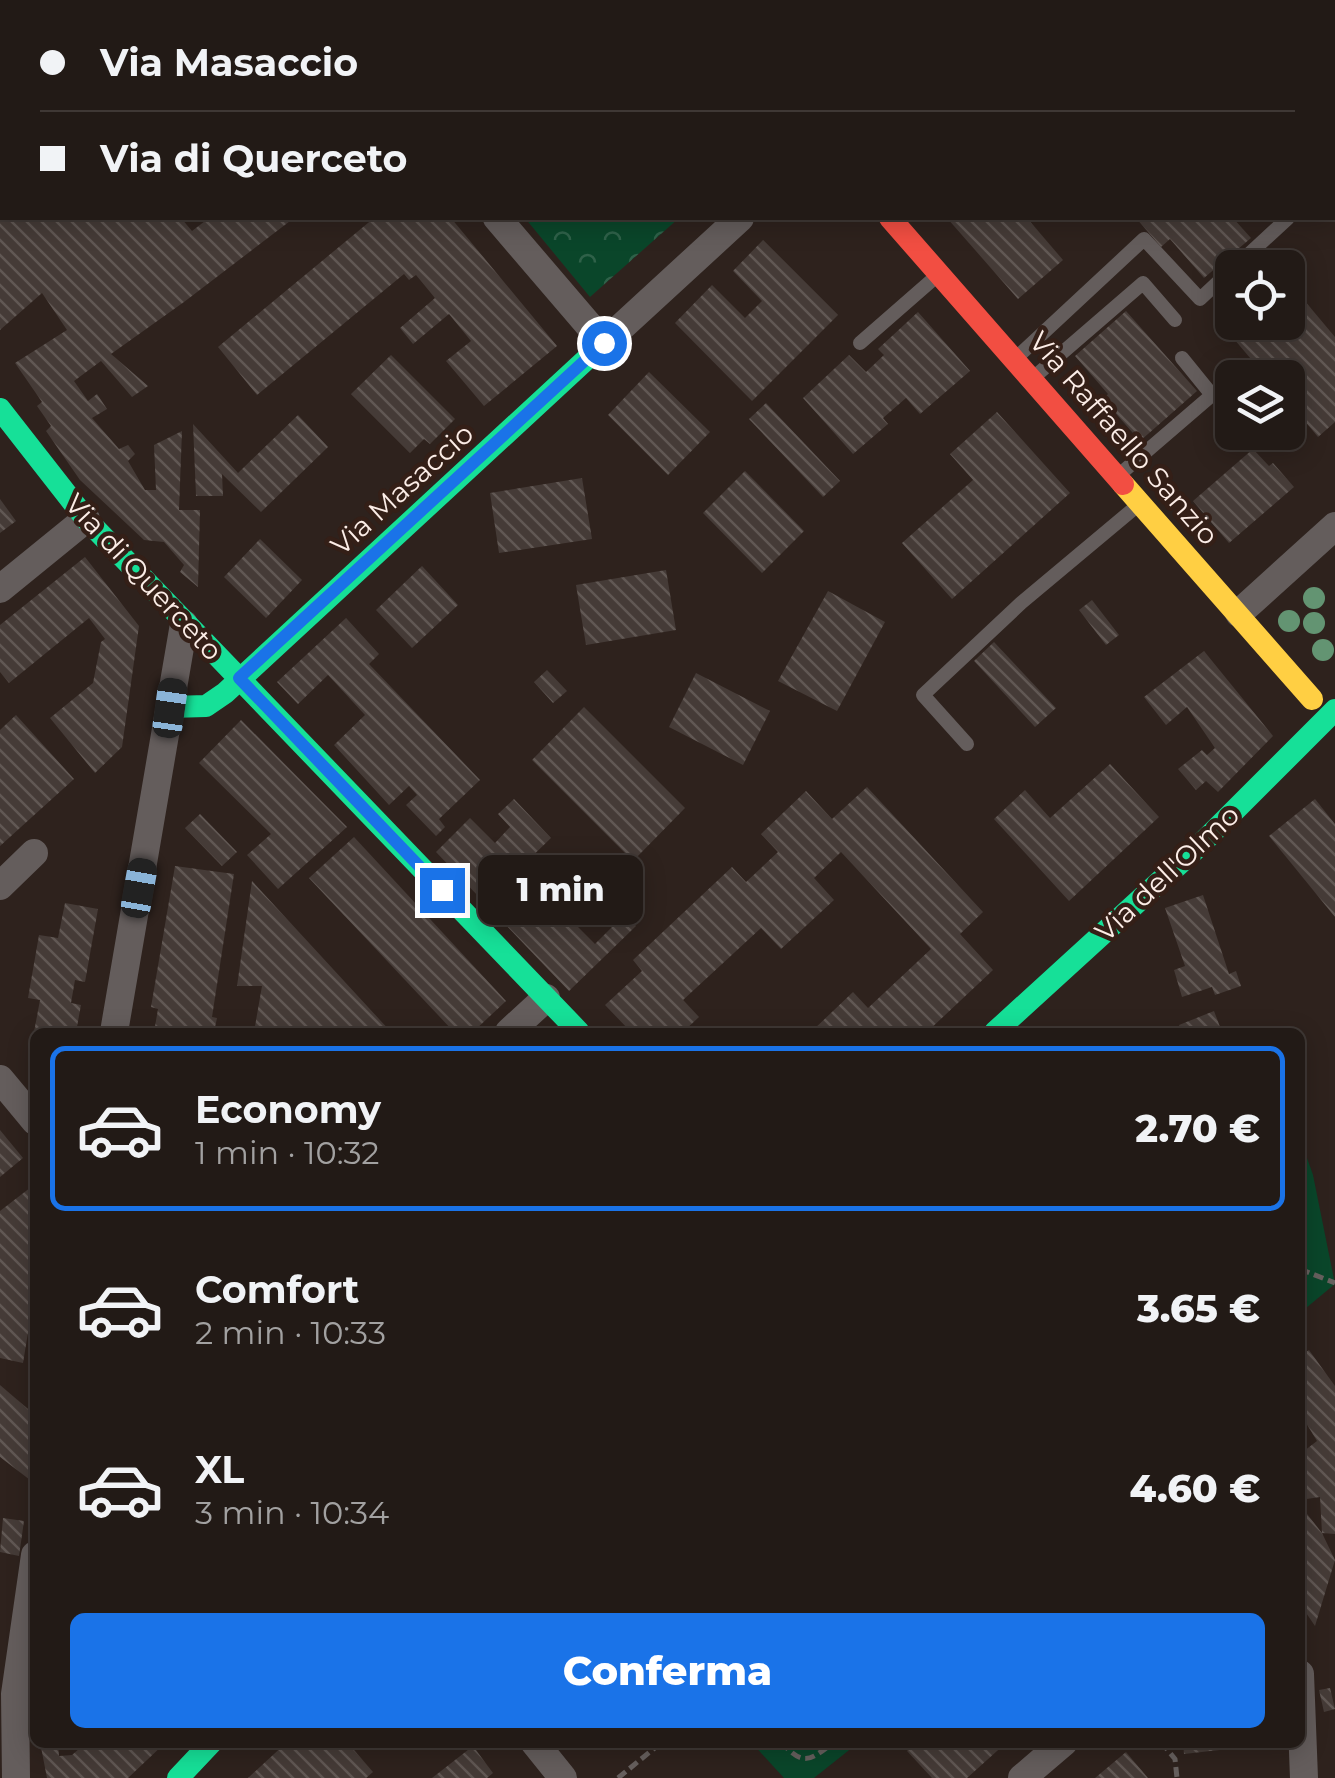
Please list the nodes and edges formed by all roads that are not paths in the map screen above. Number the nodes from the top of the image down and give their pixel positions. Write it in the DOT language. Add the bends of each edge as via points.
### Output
graph roads {
  1 [pos="499,220"];
  2 [pos="738,220"];
  3 [pos="897,220"];
  4 [pos="1286,220"];
  5 [pos="1253,250"];
  6 [pos="940,273"];
  7 [pos="1215,285"];
  8 [pos="1175,320"];
  9 [pos="604,343"];
  10 [pos="860,343"];
  11 [pos="1182,358"];
  12 [pos="1015,359"];
  13 [pos="1032,379"];
  14 [pos="0,409"];
  15 [pos="1119,475"];
  16 [pos="1141,502"];
  17 [pos="86,518"];
  18 [pos="1335,526"];
  19 [pos="0,589"];
  20 [pos="1238,614"];
  21 [pos="184,624"];
  22 [pos="239,678"];
  23 [pos="170,708"];
  24 [pos="1326,717"];
  25 [pos="966,744"];
  26 [pos="34,853"];
  27 [pos="0,886"];
  28 [pos="546,998"];
  29 [pos="115,1028"];
  30 [pos="513,1028"];
  31 [pos="576,1028"];
  32 [pos="999,1028"];
  33 [pos="0,1079"];
  34 [pos="30,1116"];
  35 [pos="30,1590"];
  36 [pos="206,1748"];
  37 [pos="539,1748"];
  38 [pos="1057,1748"];
  39 [pos="1303,1748"];
  40 [pos="16,1778"];
  41 [pos="178,1778"];
  42 [pos="564,1778"];
  43 [pos="1022,1778"];
  44 [pos="1304,1778"];
  1 -- 9 [label="street"];
  2 -- 9 [label="street"];
  3 -- 6 [label="street, Via Raffaello Sanzio"];
  4 -- 5 [label="lane"];
  6 -- 10 [label="lane"];
  6 -- 12 [label="street, Via Raffaello Sanzio"];
  7 -- 12 [label="lane" via="1200,299 1144,239"];
  8 -- 13 [label="lane" via="1143,283"];
  9 -- 22 [label="street, Via Masaccio"];
  11 -- 15 [label="lane" via="1212,394"];
  12 -- 13 [label="street, Via Raffaello Sanzio"];
  13 -- 15 [label="street, Via Raffaello Sanzio"];
  14 -- 17 [label="street, Via di Querceto"];
  15 -- 16 [label="street, Via Raffaello Sanzio"];
  16 -- 20 [label="street, Via Raffaello Sanzio"];
  16 -- 25 [label="lane" via="923,695"];
  17 -- 19 [label="street"];
  17 -- 21 [label="street, Via di Querceto"];
  18 -- 20 [label="street"];
  20 -- 24 [label="street, Via Raffaello Sanzio"];
  21 -- 22 [label="street, Via di Querceto"];
  21 -- 23 [label="street"];
  22 -- 23 [label="street, Via Masaccio" via="206,706"];
  22 -- 28 [label="street, Via di Querceto"];
  23 -- 29 [label="street"];
  24 -- 32 [label="street, Via dell'Olmo" via="1201,844"];
  26 -- 27 [label="street"];
  28 -- 30 [label="street"];
  28 -- 31 [label="street, Via di Querceto"];
  33 -- 34 [label="street"];
  35 -- 40 [label="street" via="15,1694"];
  36 -- 41 [label="street"];
  37 -- 42 [label="street"];
  38 -- 43 [label="street"];
  39 -- 44 [label="street"];
}
